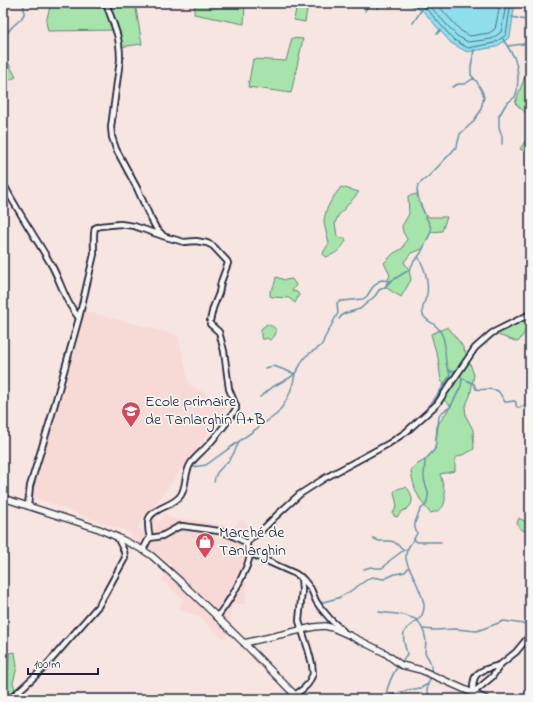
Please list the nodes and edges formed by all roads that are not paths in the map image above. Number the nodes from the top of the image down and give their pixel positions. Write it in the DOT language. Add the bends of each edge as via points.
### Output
graph roads {
  1 [pos="106,3"];
  2 [pos="3,183"];
  3 [pos="166,237"];
  4 [pos="530,314"];
  5 [pos="79,318"];
  6 [pos="3,498"];
  7 [pos="28,506"];
  8 [pos="117,537"];
  9 [pos="150,538"];
  10 [pos="247,543"];
  11 [pos="143,550"];
  12 [pos="251,552"];
  13 [pos="301,577"];
  14 [pos="217,617"];
  15 [pos="302,630"];
  16 [pos="345,633"];
  17 [pos="530,634"];
  18 [pos="244,643"];
  19 [pos="501,664"];
  20 [pos="473,693"];
  21 [pos="297,697"];
  22 [pos="10,699"];
  23 [pos="289,699"];
  24 [pos="486,699"];
  1 -- 3 [label="street" via="116,30 120,51 112,137 150,218"];
  2 -- 5 [label="street"];
  3 -- 5 [label="street" via="120,224 95,228 94,254"];
  3 -- 9 [label="street" via="184,242 206,243 213,246 228,263 210,324 219,332 229,389 236,409 227,423 191,463 181,496 150,516"];
  4 -- 10 [label="street" via="492,333 475,348 437,404 406,432 300,494"];
  5 -- 7 [label="street" via="30,486"];
  6 -- 7 [label="street"];
  7 -- 8 [label="street"];
  8 -- 11 [label="street"];
  8 -- 22 [label="street" via="125,558 99,605 44,668"];
  9 -- 10 [label="street" via="162,536 182,526 218,531"];
  9 -- 11 [label="street"];
  10 -- 12 [label="street"];
  11 -- 14 [label="street" via="161,563"];
  12 -- 13 [label="street"];
  12 -- 14 [label="street" via="246,569"];
  13 -- 15 [label="street" via="299,621"];
  13 -- 16 [label="street" via="311,589 320,607"];
  14 -- 18 [label="street"];
  15 -- 16 [label="street" via="325,626"];
  15 -- 18 [label="street"];
  15 -- 21 [label="street" via="313,674"];
  16 -- 20 [label="street" via="385,653 401,665 422,670"];
  17 -- 19 [label="street" via="516,652"];
  18 -- 21 [label="street"];
  19 -- 20 [label="street" via="492,677"];
  19 -- 20 [label="street" via="477,674 474,678"];
  20 -- 24 [label="street"];
  21 -- 23 [label="street"];
}
